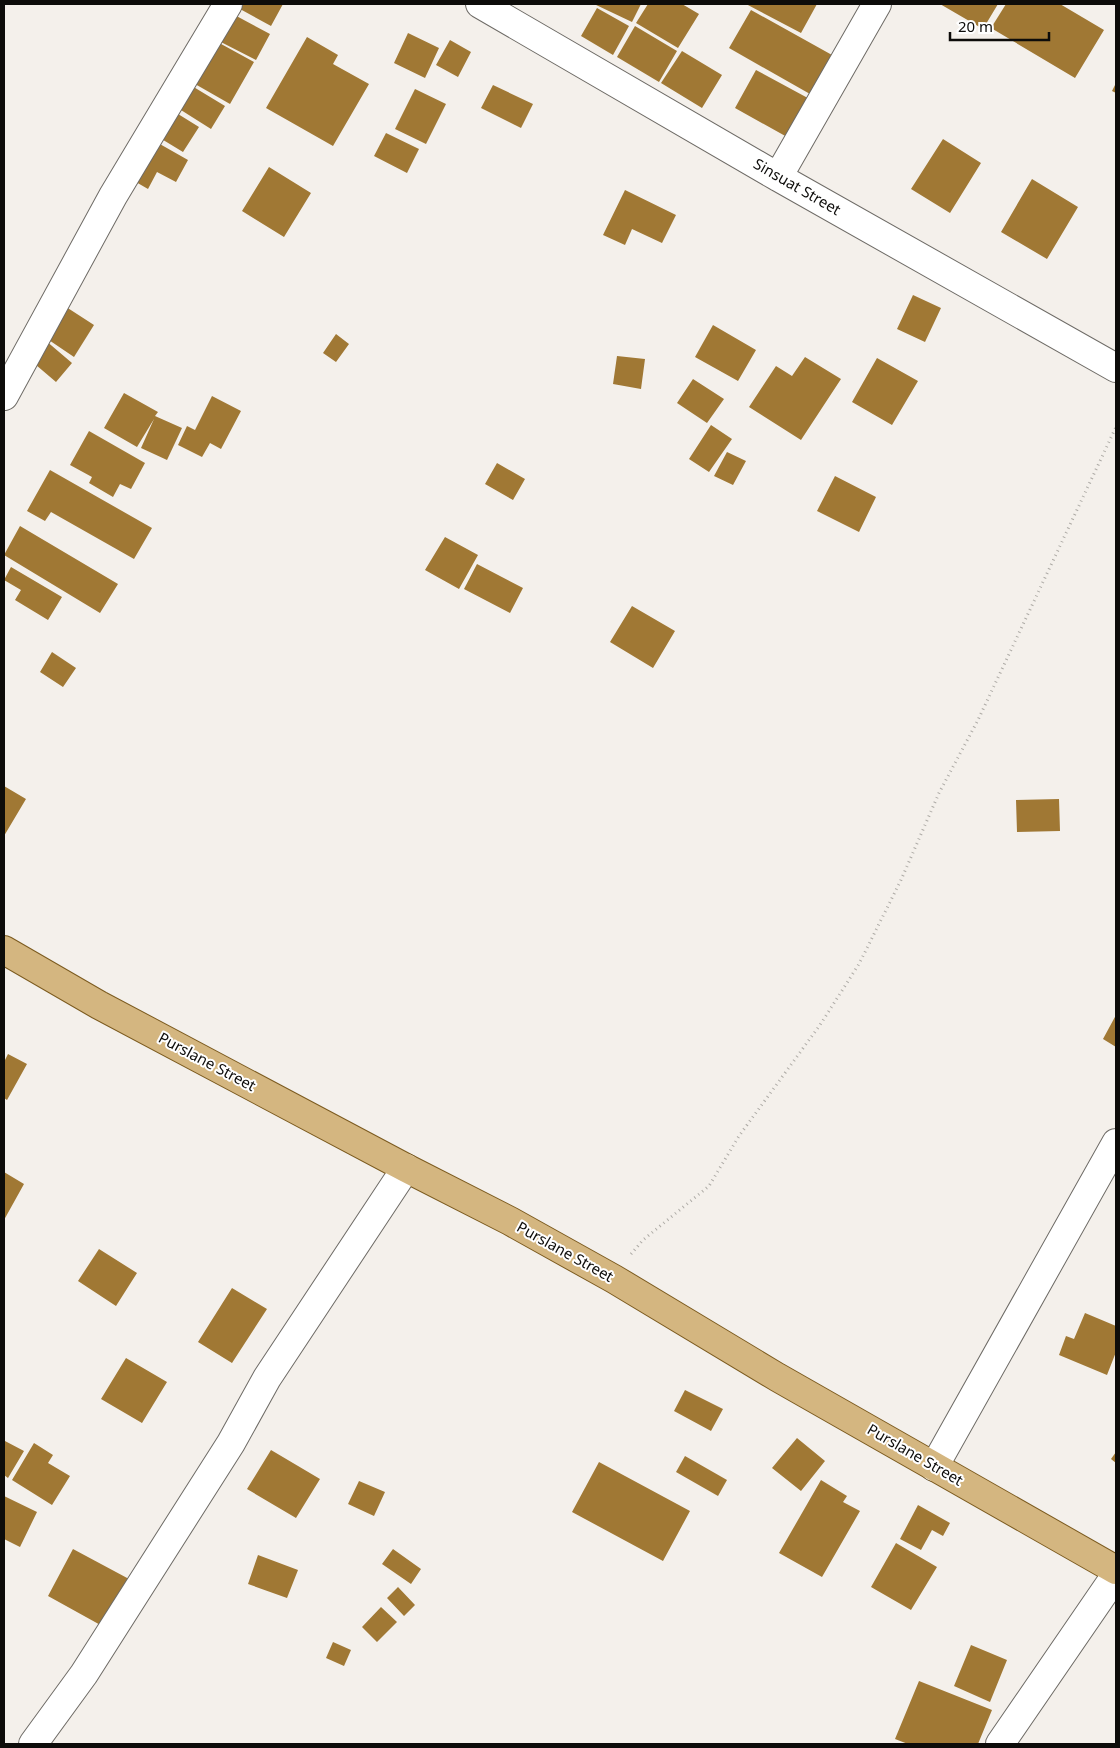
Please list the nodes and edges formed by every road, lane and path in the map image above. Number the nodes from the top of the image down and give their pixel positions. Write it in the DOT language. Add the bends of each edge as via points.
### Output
graph roads {
  1 [pos="228,4"];
  2 [pos="480,4"];
  3 [pos="877,4"];
  4 [pos="778,177"];
  5 [pos="1116,368"];
  6 [pos="4,396"];
  7 [pos="1116,427"];
  8 [pos="4,950"];
  9 [pos="1116,1143"];
  10 [pos="406,1168"];
  11 [pos="614,1279"];
  12 [pos="934,1467"];
  13 [pos="1116,1570"];
  14 [pos="1116,1575"];
  15 [pos="33,1744"];
  16 [pos="1000,1744"];
  1 -- 6 [label="street" via="113,196"];
  2 -- 4 [label="street, Sinsuat Street"];
  3 -- 4 [label="street"];
  4 -- 5 [label="street, Sinsuat Street"];
  7 -- 11 [label="path" via="859,964 820,1025 739,1136 709,1186 643,1240"];
  8 -- 10 [label="main road, Purslane Street"];
  9 -- 12 [label="street"];
  10 -- 11 [label="main road, Purslane Street"];
  10 -- 15 [label="street" via="267,1378 231,1443 84,1674"];
  11 -- 12 [label="main road, Purslane Street"];
  12 -- 13 [label="main road, Purslane Street"];
  14 -- 16 [label="street"];
}
